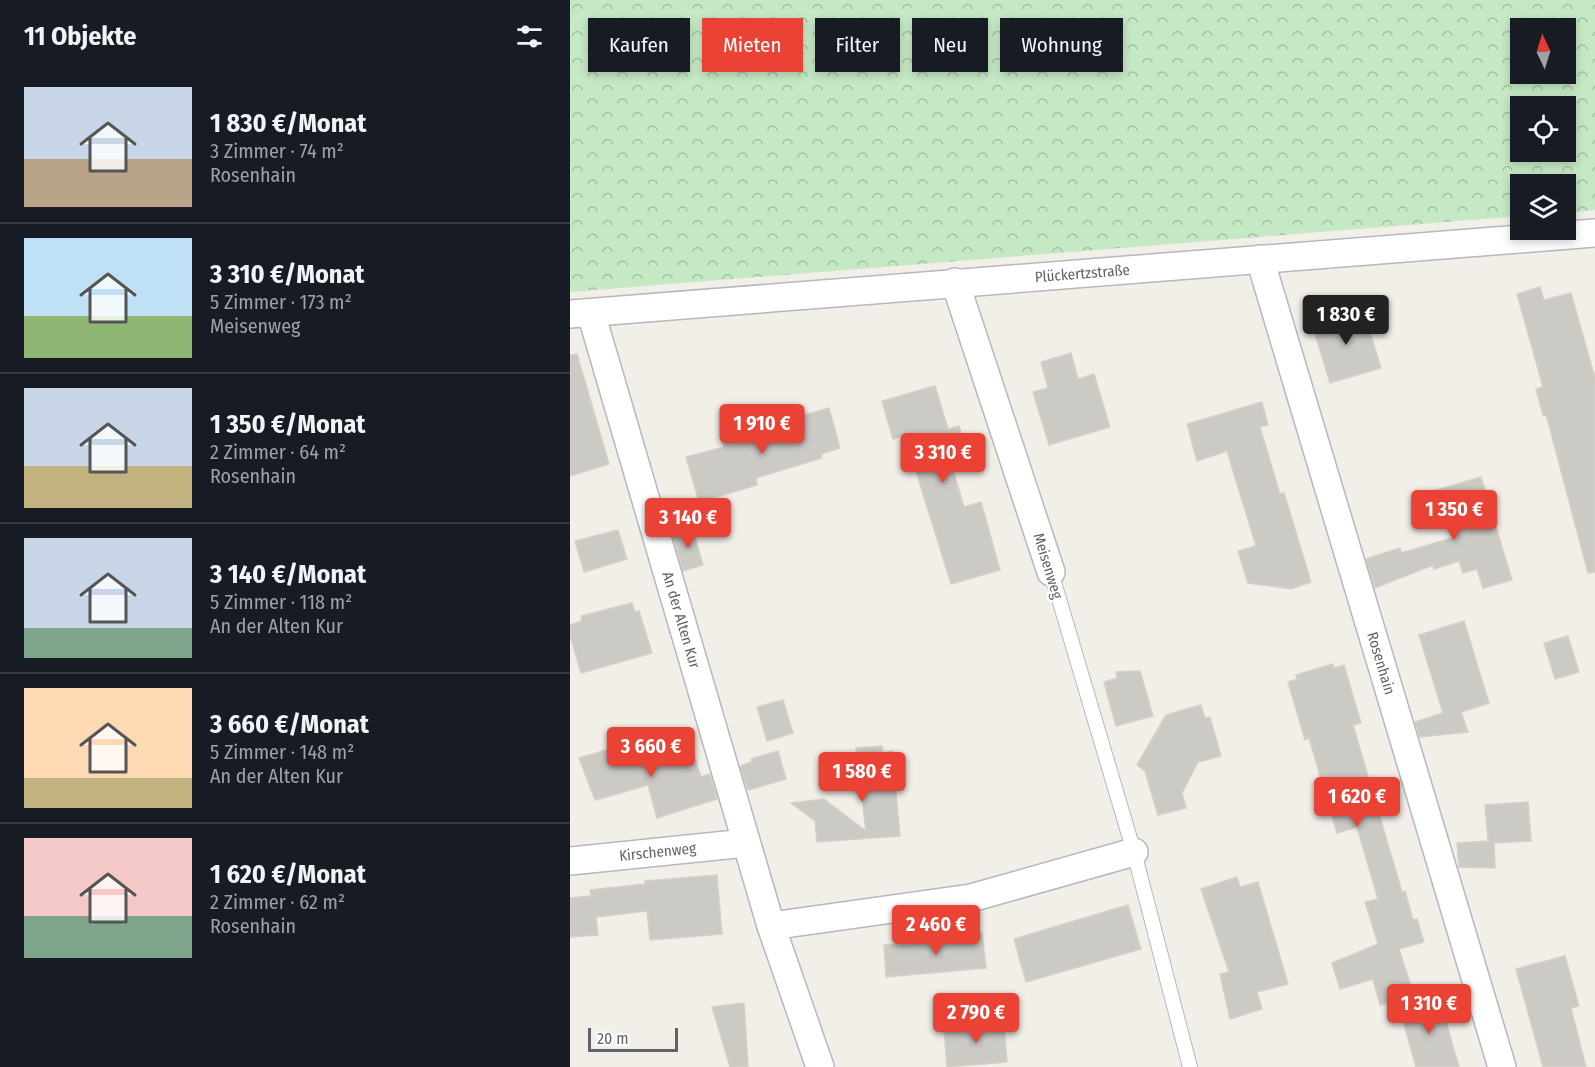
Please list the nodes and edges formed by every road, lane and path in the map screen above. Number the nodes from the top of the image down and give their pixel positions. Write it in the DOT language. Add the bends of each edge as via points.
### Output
graph roads {
  1 [pos="1595,233"];
  2 [pos="1260,259"];
  3 [pos="955,282"];
  4 [pos="580,314"];
  5 [pos="1051,572"];
  6 [pos="746,843"];
  7 [pos="1134,852"];
  8 [pos="570,861"];
  9 [pos="771,926"];
  10 [pos="820,1067"];
  11 [pos="1190,1067"];
  12 [pos="1502,1067"];
  1 -- 2 [label="street, Plückertzstraße"];
  2 -- 3 [label="street, Plückertzstraße"];
  2 -- 12 [label="street, Rosenhain"];
  3 -- 4 [label="street, Plückertzstraße"];
  3 -- 5 [label="street, Meisenweg"];
  4 -- 6 [label="street, An der Alten Kur"];
  5 -- 7 [label="lane, Meisenweg"];
  6 -- 8 [label="street, Kirschenweg"];
  6 -- 9 [label="street, An der Alten Kur"];
  7 -- 9 [label="street" via="971,898"];
  7 -- 11 [label="lane, Meisenweg"];
  9 -- 10 [label="street, An der Alten Kur"];
}
